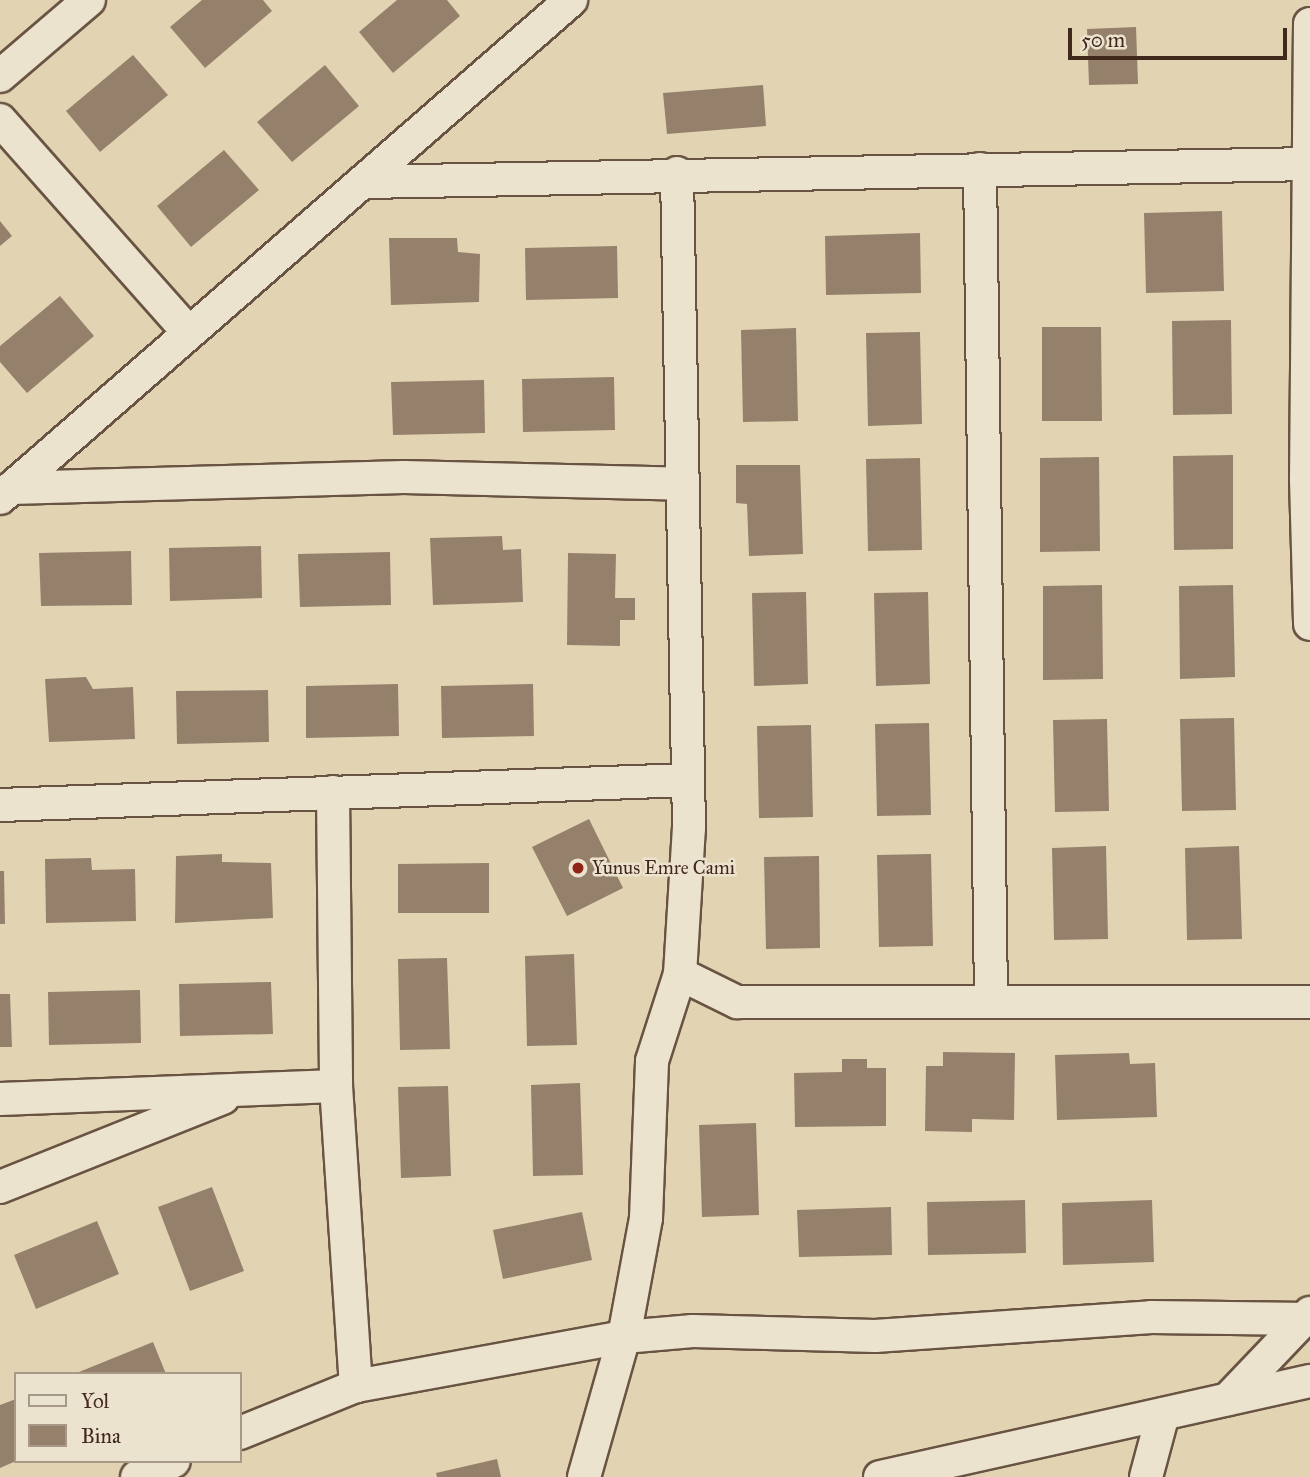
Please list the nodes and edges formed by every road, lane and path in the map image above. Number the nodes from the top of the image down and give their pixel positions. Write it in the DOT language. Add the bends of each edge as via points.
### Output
graph roads {
  1 [pos="89,0"];
  2 [pos="571,0"];
  3 [pos="1310,24"];
  4 [pos="0,76"];
  5 [pos="0,120"];
  6 [pos="1309,164"];
  7 [pos="980,169"];
  8 [pos="677,173"];
  9 [pos="366,182"];
  10 [pos="1309,271"];
  11 [pos="188,332"];
  12 [pos="683,484"];
  13 [pos="6,493"];
  14 [pos="1310,624"];
  15 [pos="688,780"];
  16 [pos="334,792"];
  17 [pos="0,805"];
  18 [pos="680,974"];
  19 [pos="991,1002"];
  20 [pos="1310,1002"];
  21 [pos="336,1086"];
  22 [pos="245,1089"];
  23 [pos="0,1099"];
  24 [pos="0,1187"];
  25 [pos="1309,1316"];
  26 [pos="624,1337"];
  27 [pos="1310,1381"];
  28 [pos="356,1386"];
  29 [pos="1228,1399"];
  30 [pos="1163,1414"];
  31 [pos="242,1432"];
  32 [pos="169,1463"];
  33 [pos="931,1471"];
  34 [pos="137,1477"];
  35 [pos="584,1477"];
  36 [pos="880,1477"];
  37 [pos="1146,1477"];
  1 -- 4 [label="street"];
  2 -- 9 [label="street"];
  3 -- 6 [label="street"];
  5 -- 11 [label="street"];
  6 -- 7 [label="street"];
  6 -- 10 [label="street"];
  7 -- 8 [label="street"];
  7 -- 19 [label="street"];
  8 -- 9 [label="street"];
  8 -- 12 [label="street"];
  9 -- 11 [label="street"];
  10 -- 14 [label="street"];
  11 -- 13 [label="street"];
  12 -- 13 [label="street" via="404,477"];
  12 -- 15 [label="street"];
  15 -- 16 [label="street"];
  15 -- 18 [label="street"];
  16 -- 17 [label="street"];
  16 -- 21 [label="street"];
  18 -- 19 [label="street" via="737,1002"];
  18 -- 26 [label="street" via="652,1061 646,1218"];
  19 -- 20 [label="street"];
  21 -- 22 [label="street"];
  21 -- 28 [label="street"];
  22 -- 23 [label="street"];
  22 -- 24 [label="street"];
  25 -- 26 [label="street" via="1151,1317 875,1336 693,1331"];
  25 -- 29 [label="street"];
  26 -- 28 [label="street"];
  26 -- 35 [label="street"];
  27 -- 29 [label="street"];
  28 -- 31 [label="street"];
  29 -- 30 [label="street"];
  30 -- 33 [label="street"];
  30 -- 37 [label="street"];
  32 -- 34 [label="street"];
  33 -- 36 [label="street"];
}
